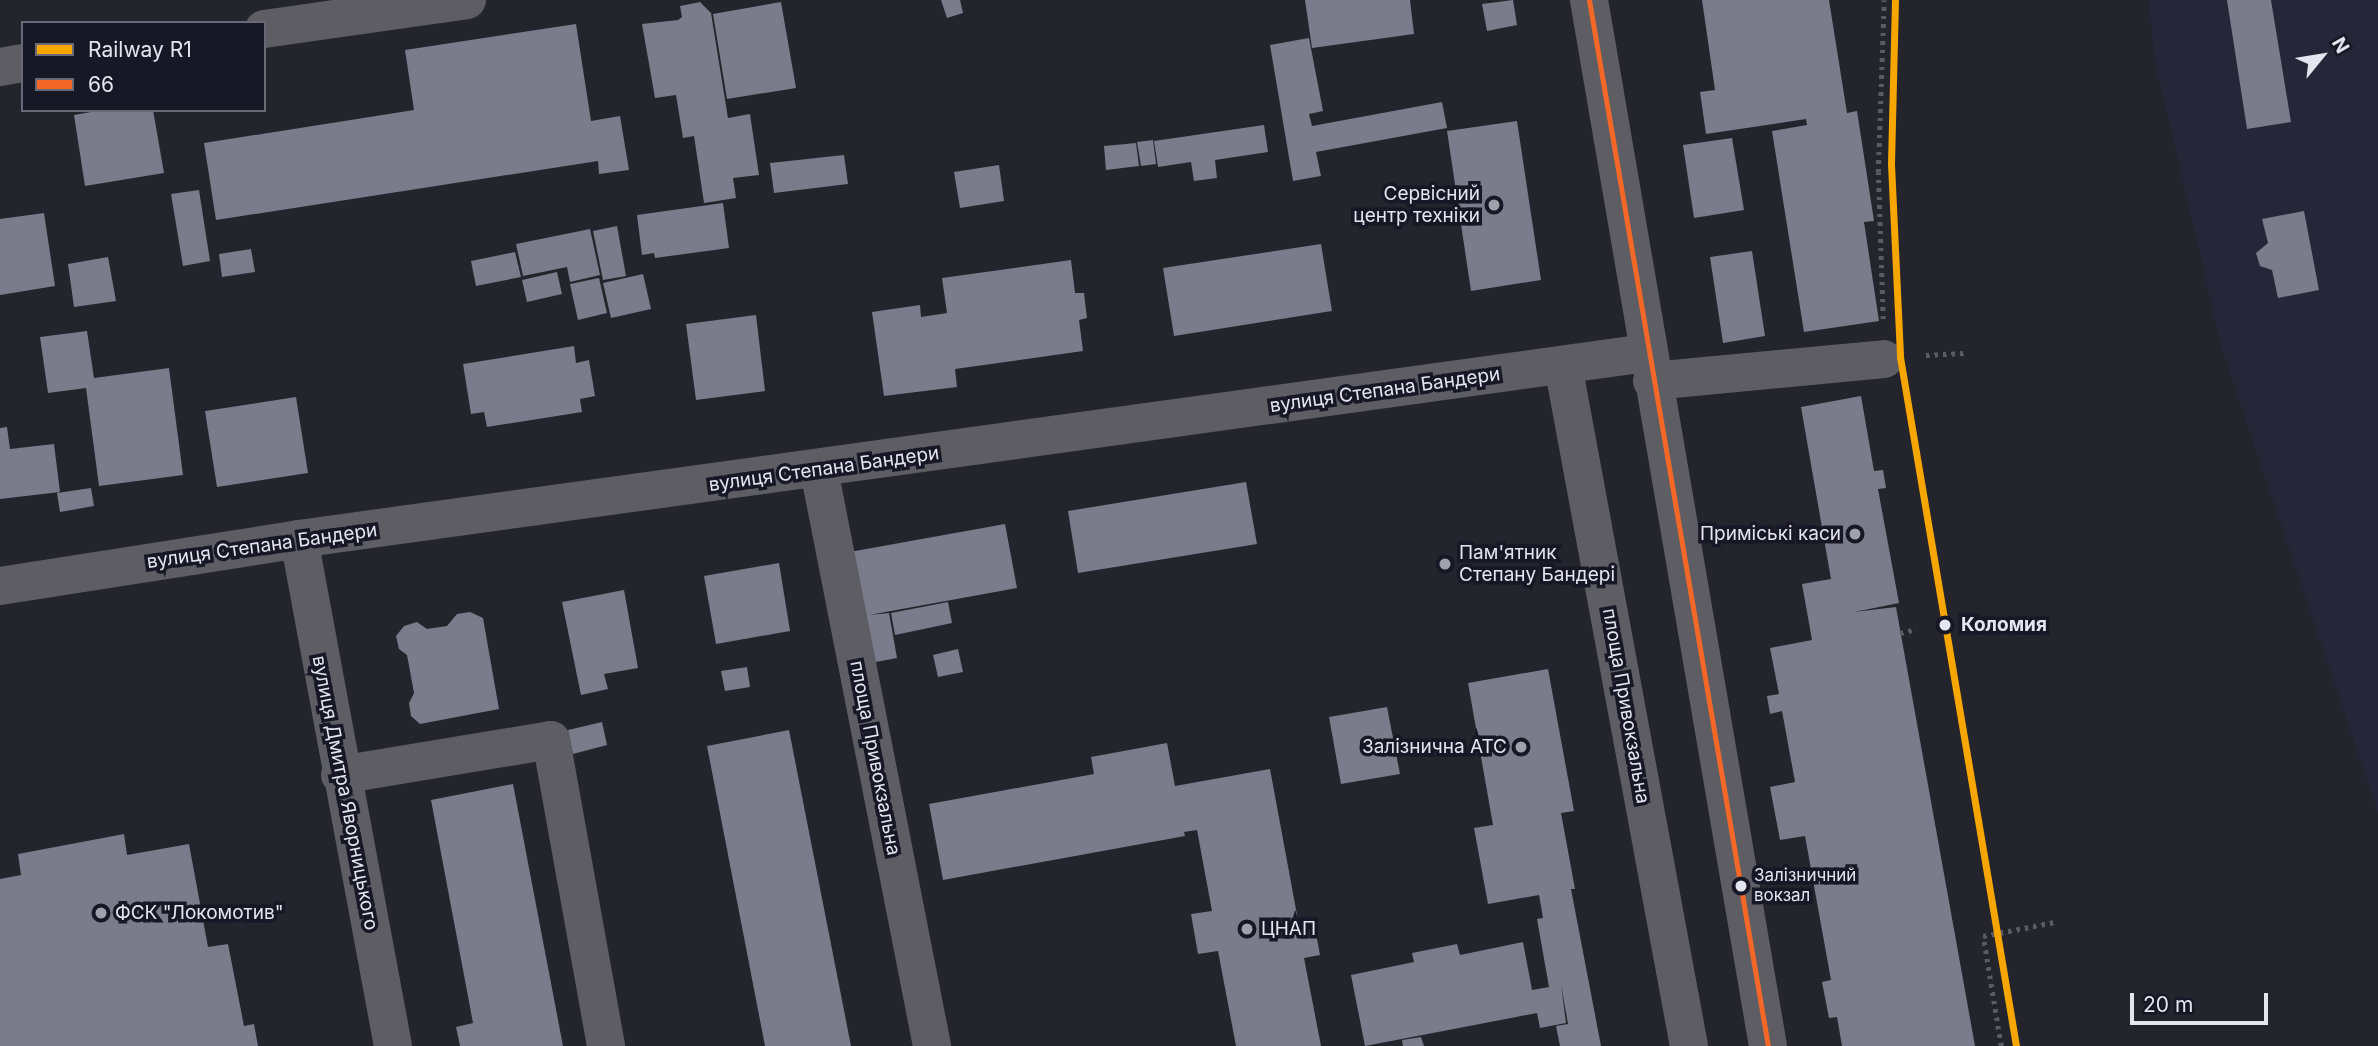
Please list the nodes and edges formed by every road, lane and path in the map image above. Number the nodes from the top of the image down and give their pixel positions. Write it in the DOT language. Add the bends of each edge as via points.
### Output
graph roads {
  1 [pos="467,0"];
  2 [pos="1588,0"];
  3 [pos="1884,0"];
  4 [pos="266,29"];
  5 [pos="21,64"];
  6 [pos="0,67"];
  7 [pos="1884,359"];
  8 [pos="1563,365"];
  9 [pos="1650,367"];
  10 [pos="819,470"];
  11 [pos="299,540"];
  12 [pos="0,586"];
  13 [pos="1917,629"];
  14 [pos="1900,633"];
  15 [pos="340,775"];
  16 [pos="2055,922"];
  17 [pos="393,1046"];
  18 [pos="606,1046"];
  19 [pos="932,1046"];
  20 [pos="1689,1046"];
  21 [pos="1768,1046"];
  22 [pos="2001,1046"];
  1 -- 4 [label="street"];
  2 -- 9 [label="street"];
  3 -- 7 [label="path" via="1878,172"];
  5 -- 6 [label="street"];
  7 -- 9 [label="street, вулиця Степана Бандери"];
  8 -- 9 [label="street, вулиця Степана Бандери"];
  8 -- 10 [label="street, вулиця Степана Бандери"];
  8 -- 20 [label="street, площа Привокзальна"];
  9 -- 21 [label="street"];
  10 -- 11 [label="street, вулиця Степана Бандери"];
  10 -- 19 [label="street, площа Привокзальна"];
  11 -- 12 [label="street, вулиця Степана Бандери"];
  11 -- 15 [label="street, вулиця Дмитра Яворницького"];
  13 -- 14 [label="path"];
  15 -- 17 [label="street, вулиця Дмитра Яворницького"];
  15 -- 18 [label="street" via="551,740"];
  16 -- 22 [label="path" via="1983,936"];
}
